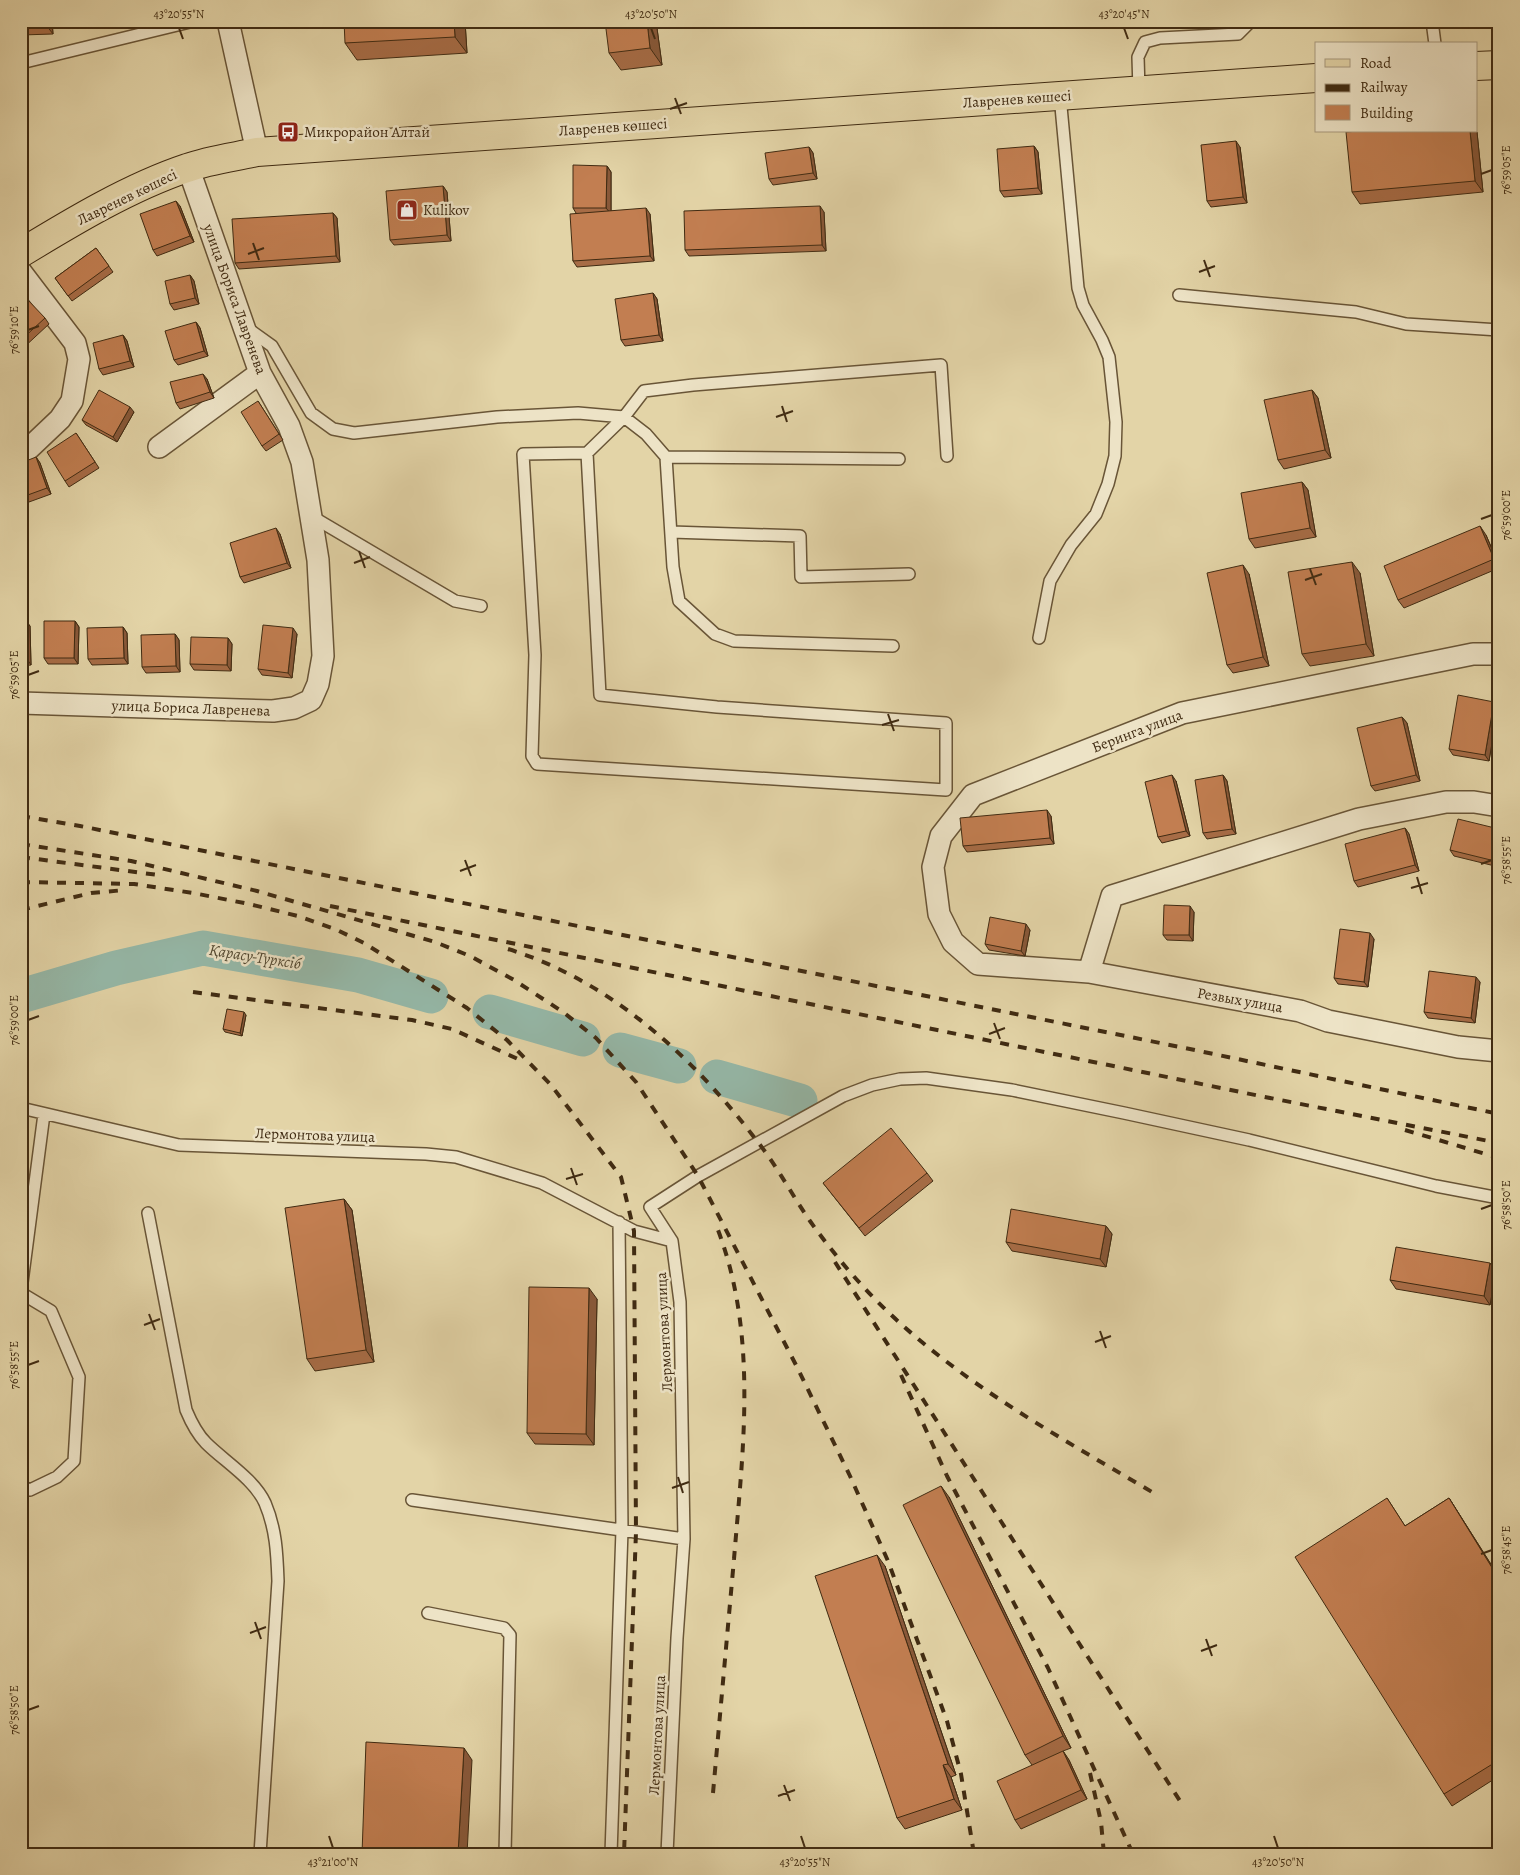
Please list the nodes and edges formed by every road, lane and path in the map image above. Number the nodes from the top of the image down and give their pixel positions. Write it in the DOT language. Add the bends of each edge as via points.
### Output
graph roads {
  1 [pos="194,21"];
  2 [pos="228,21"];
  3 [pos="1248,21"];
  4 [pos="1432,21"];
  5 [pos="1434,42"];
  6 [pos="21,63"];
  7 [pos="1499,65"];
  8 [pos="1478,66"];
  9 [pos="1315,78"];
  10 [pos="1139,90"];
  11 [pos="1060,96"];
  12 [pos="257,152"];
  13 [pos="188,168"];
  14 [pos="21,253"];
  15 [pos="21,272"];
  16 [pos="1178,295"];
  17 [pos="243,326"];
  18 [pos="1499,330"];
  19 [pos="260,373"];
  20 [pos="624,416"];
  21 [pos="159,447"];
  22 [pos="587,454"];
  23 [pos="21,456"];
  24 [pos="946,456"];
  25 [pos="666,457"];
  26 [pos="899,459"];
  27 [pos="310,516"];
  28 [pos="671,532"];
  29 [pos="909,574"];
  30 [pos="481,606"];
  31 [pos="1038,638"];
  32 [pos="893,646"];
  33 [pos="1499,654"];
  34 [pos="21,703"];
  35 [pos="1499,806"];
  36 [pos="978,964"];
  37 [pos="1089,972"];
  38 [pos="1499,1051"];
  39 [pos="21,1108"];
  40 [pos="44,1114"];
  41 [pos="1499,1198"];
  42 [pos="148,1213"];
  43 [pos="619,1222"];
  44 [pos="672,1241"];
  45 [pos="21,1291"];
  46 [pos="21,1486"];
  47 [pos="412,1500"];
  48 [pos="622,1530"];
  49 [pos="684,1539"];
  50 [pos="428,1613"];
  51 [pos="260,1854"];
  52 [pos="505,1854"];
  53 [pos="611,1854"];
  54 [pos="667,1854"];
  1 -- 6 [label="lane"];
  2 -- 12 [label="street"];
  3 -- 10 [label="lane" via="1238,34 1160,38 1145,42 1138,57"];
  4 -- 5 [label="lane"];
  7 -- 8 [label="main road"];
  9 -- 10 [label="main road, Лавренев көшесі"];
  10 -- 11 [label="main road, Лавренев көшесі"];
  11 -- 12 [label="main road, Лавренев көшесі"];
  11 -- 31 [label="lane" via="1078,288 1109,357 1116,456 1096,514 1071,545 1050,582"];
  12 -- 13 [label="main road, Лавренев көшесі"];
  13 -- 14 [label="main road, Лавренев көшесі" via="141,187"];
  13 -- 17 [label="street, улица Бориса Лавренева"];
  15 -- 23 [label="street" via="75,343 79,359 72,401 60,419"];
  16 -- 18 [label="lane" via="1356,312 1406,324"];
  17 -- 19 [label="street, улица Бориса Лавренева"];
  17 -- 20 [label="lane" via="272,346 311,412 333,429 354,434 497,417 578,412"];
  19 -- 21 [label="street"];
  19 -- 27 [label="street, улица Бориса Лавренева" via="289,426 302,462"];
  20 -- 22 [label="lane"];
  20 -- 24 [label="lane" via="644,391 693,384 941,365"];
  20 -- 25 [label="lane"];
  22 -- 22 [label="lane" via="523,454 535,655 532,756 537,764 946,790 946,723 717,707 600,695"];
  25 -- 26 [label="lane"];
  25 -- 28 [label="lane"];
  27 -- 30 [label="lane" via="455,601"];
  27 -- 34 [label="street, улица Бориса Лавренева" via="318,560 323,656 318,684 311,700 294,708 273,711"];
  28 -- 29 [label="lane" via="800,536 801,577"];
  28 -- 32 [label="lane" via="672,567 679,601 715,634 734,641"];
  33 -- 36 [label="street, Беринга улица" via="1473,654 1182,713 973,795 940,836 933,867 939,914 954,942"];
  35 -- 37 [label="street" via="1446,802 1359,819 1112,896"];
  36 -- 37 [label="street, Резвых улица"];
  37 -- 38 [label="street, Резвых улица" via="1300,1011 1328,1021 1448,1045"];
  39 -- 40 [label="lane, Лермонтова улица"];
  40 -- 43 [label="lane, Лермонтова улица" via="179,1145 456,1157 542,1183"];
  40 -- 45 [label="lane"];
  41 -- 44 [label="lane" via="1012,1090 926,1078 900,1079 843,1096 698,1176 650,1208"];
  42 -- 51 [label="lane" via="186,1410 204,1442 247,1480 264,1501 276,1536 278,1581"];
  43 -- 44 [label="lane, Лермонтова улица" via="634,1231"];
  43 -- 48 [label="lane"];
  44 -- 49 [label="lane, Лермонтова улица" via="680,1302"];
  45 -- 46 [label="lane" via="51,1311 79,1378 74,1461 57,1477 30,1490"];
  47 -- 48 [label="lane"];
  48 -- 49 [label="lane"];
  48 -- 53 [label="lane"];
  49 -- 54 [label="lane, Лермонтова улица"];
  50 -- 52 [label="lane" via="504,1628 510,1635"];
}
